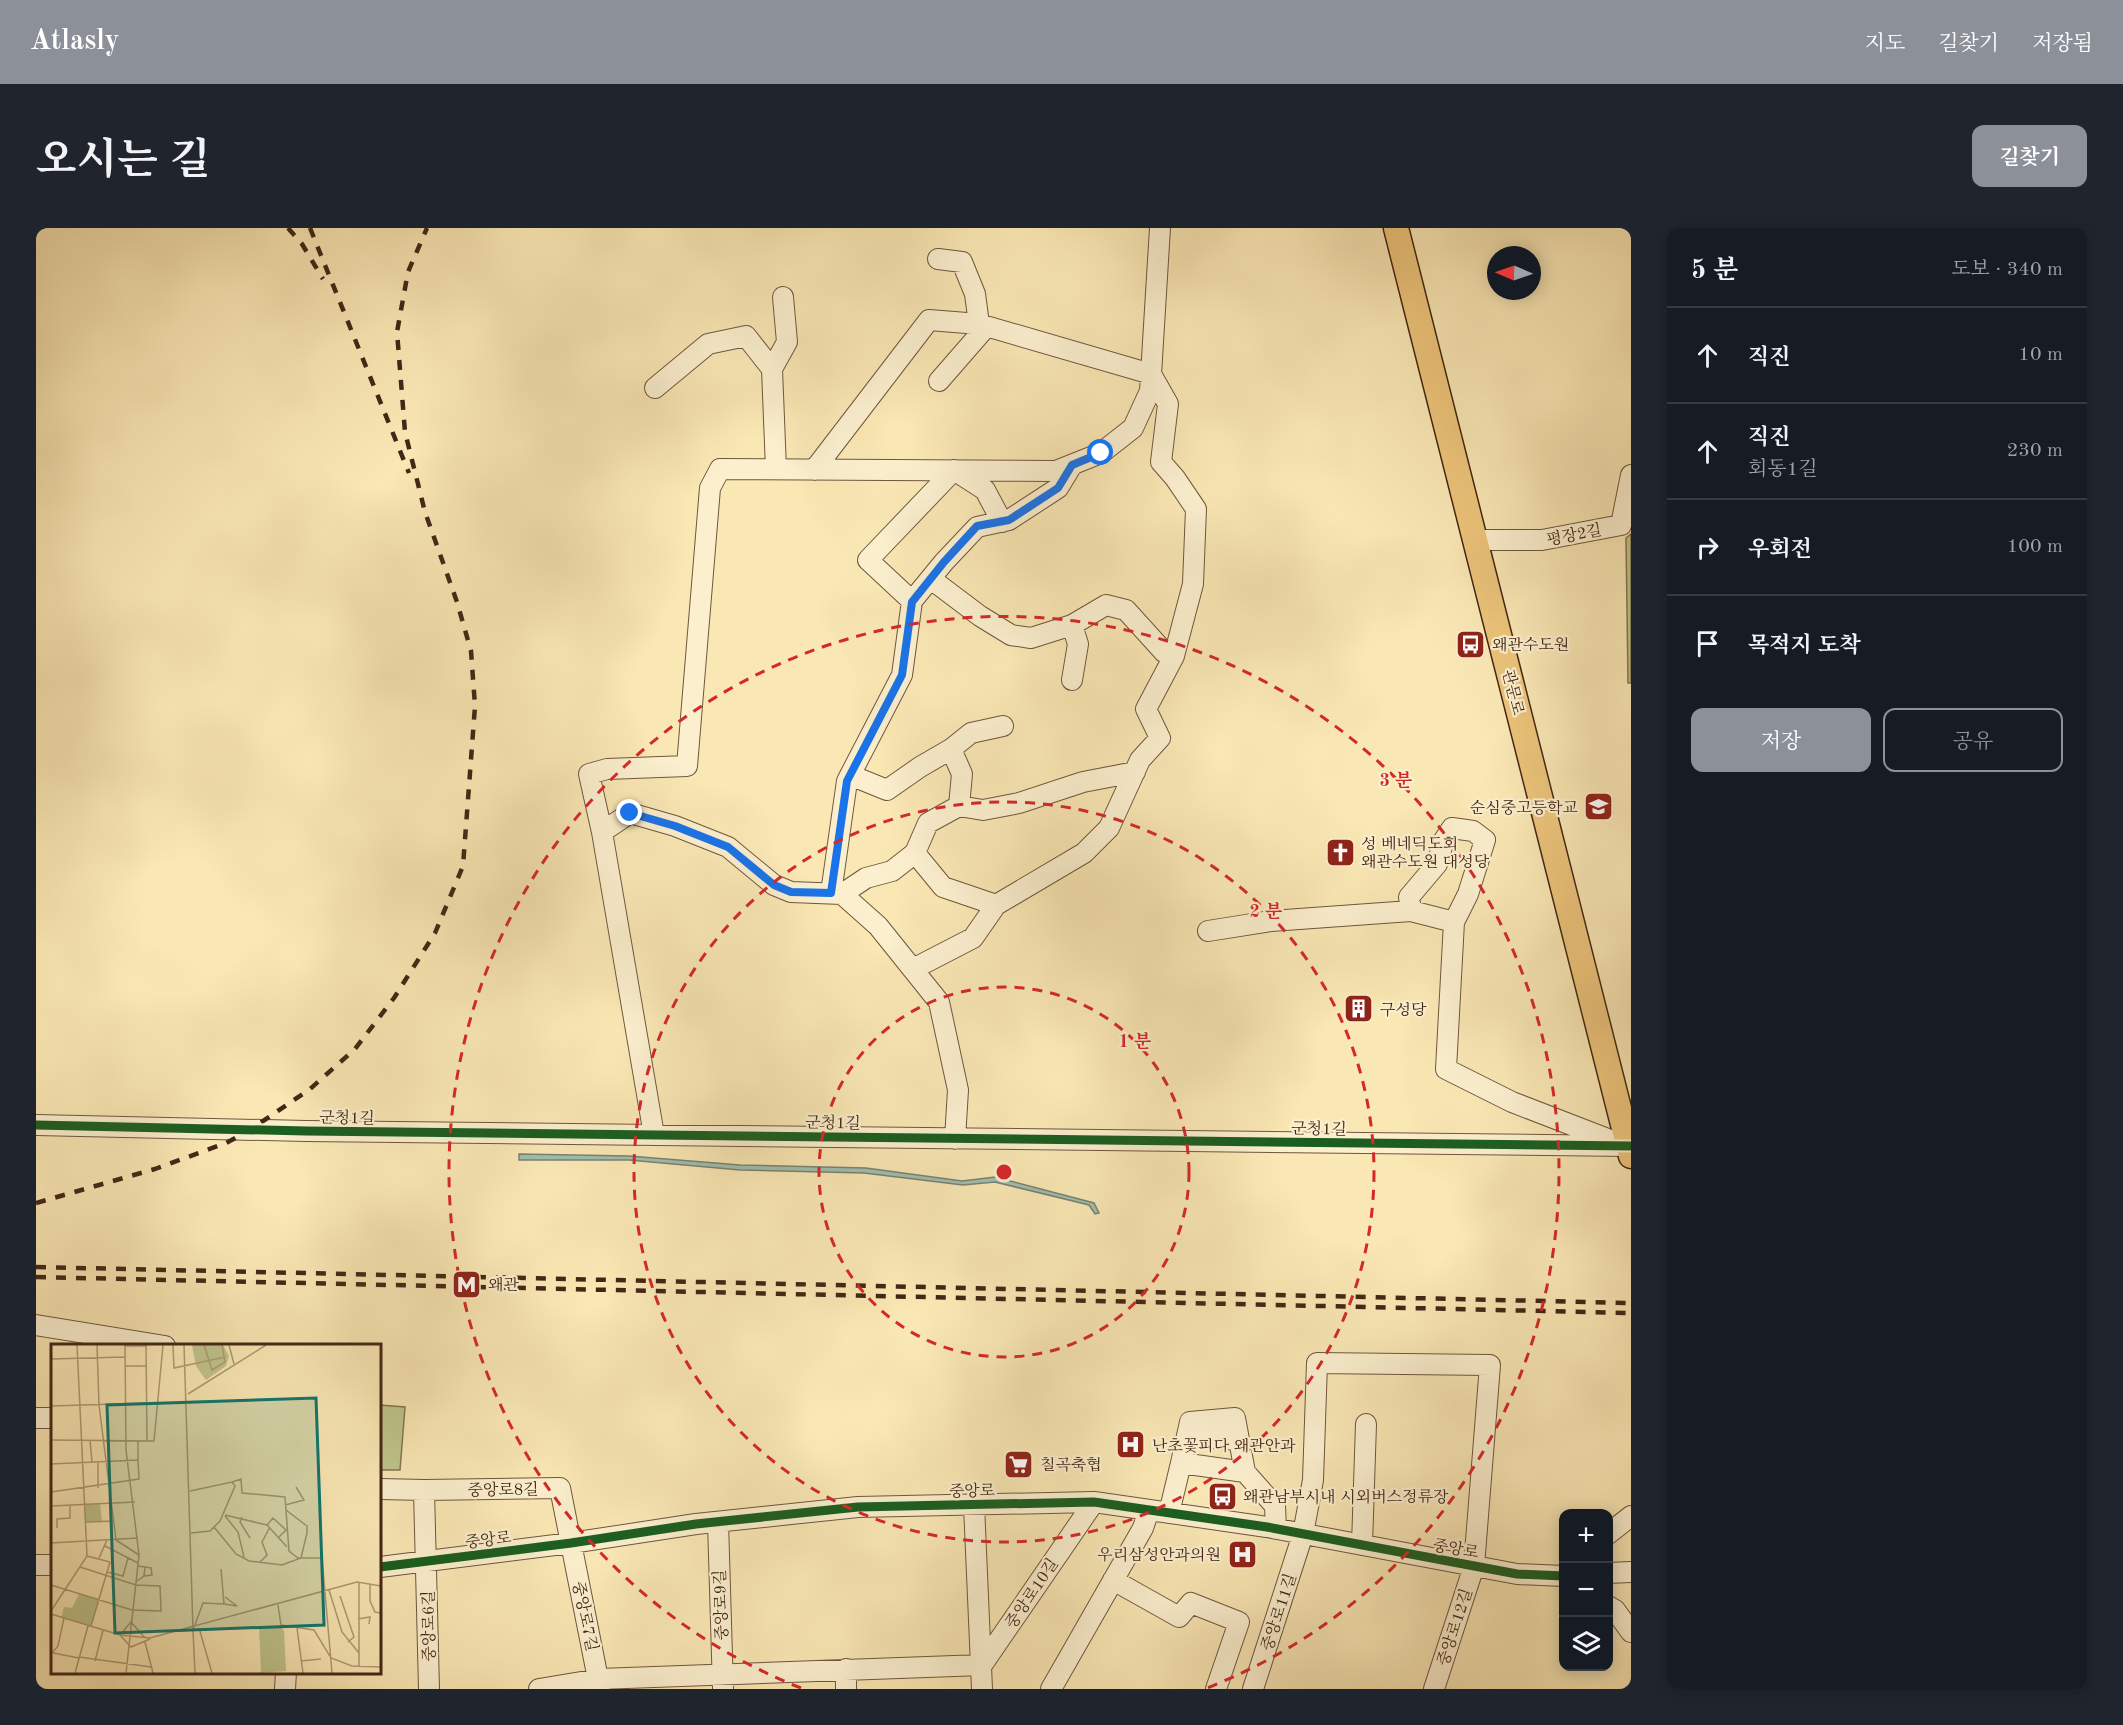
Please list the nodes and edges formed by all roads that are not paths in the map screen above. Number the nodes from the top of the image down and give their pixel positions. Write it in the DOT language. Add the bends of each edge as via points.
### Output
graph roads {
  1 [pos="1160,228"];
  2 [pos="1396,228"];
  3 [pos="938,259"];
  4 [pos="783,297"];
  5 [pos="982,326"];
  6 [pos="772,369"];
  7 [pos="1151,374"];
  8 [pos="939,381"];
  9 [pos="655,388"];
  10 [pos="1072,465"];
  11 [pos="776,469"];
  12 [pos="814,470"];
  13 [pos="954,470"];
  14 [pos="1631,475"];
  15 [pos="1002,522"];
  16 [pos="1475,540"];
  17 [pos="931,579"];
  18 [pos="912,602"];
  19 [pos="1072,625"];
  20 [pos="1174,656"];
  21 [pos="1072,680"];
  22 [pos="1003,726"];
  23 [pos="951,749"];
  24 [pos="1135,772"];
  25 [pos="850,775"];
  26 [pos="959,806"];
  27 [pos="602,832"];
  28 [pos="915,854"];
  29 [pos="837,893"];
  30 [pos="996,906"];
  31 [pos="1411,911"];
  32 [pos="1455,922"];
  33 [pos="1208,931"];
  34 [pos="913,969"];
  35 [pos="1625,1099"];
  36 [pos="36,1125"];
  37 [pos="654,1135"];
  38 [pos="955,1139"];
  39 [pos="1630,1149"];
  40 [pos="36,1325"];
  41 [pos="153,1344"];
  42 [pos="1366,1424"];
  43 [pos="1181,1463"];
  44 [pos="1245,1472"];
  45 [pos="381,1489"];
  46 [pos="424,1490"];
  47 [pos="1094,1502"];
  48 [pos="974,1505"];
  49 [pos="1149,1510"];
  50 [pos="1169,1513"];
  51 [pos="1631,1516"];
  52 [pos="718,1522"];
  53 [pos="1276,1529"];
  54 [pos="1613,1530"];
  55 [pos="1303,1534"];
  56 [pos="571,1543"];
  57 [pos="1362,1545"];
  58 [pos="426,1562"];
  59 [pos="1474,1566"];
  60 [pos="381,1567"];
  61 [pos="1631,1572"];
  62 [pos="1613,1573"];
  63 [pos="1559,1576"];
  64 [pos="1113,1580"];
  65 [pos="1613,1609"];
  66 [pos="1631,1632"];
  67 [pos="982,1665"];
  68 [pos="846,1669"];
  69 [pos="286,1674"];
  70 [pos="723,1682"];
  71 [pos="600,1684"];
  72 [pos="285,1689"];
  73 [pos="429,1689"];
  74 [pos="539,1689"];
  75 [pos="846,1689"];
  76 [pos="982,1689"];
  77 [pos="1051,1689"];
  78 [pos="1216,1689"];
  79 [pos="1253,1689"];
  80 [pos="1434,1689"];
  1 -- 7 [label="street"];
  2 -- 16 [label="main road, 관문로"];
  3 -- 5 [label="street" via="962,262"];
  4 -- 6 [label="street" via="787,342"];
  5 -- 7 [label="street"];
  5 -- 8 [label="street"];
  5 -- 12 [label="street" via="929,320"];
  6 -- 9 [label="street" via="746,336 708,344"];
  6 -- 11 [label="street"];
  7 -- 10 [label="street" via="1150,391 1132,428 1101,453"];
  7 -- 20 [label="street" via="1168,404 1161,462 1196,509 1193,584"];
  10 -- 13 [label="street" via="1056,471"];
  10 -- 15 [label="street" via="1058,488"];
  11 -- 12 [label="street"];
  11 -- 27 [label="street" via="720,469 710,488 687,766 589,774"];
  12 -- 13 [label="street"];
  13 -- 15 [label="street" via="985,490"];
  13 -- 18 [label="street" via="868,560"];
  14 -- 16 [label="street, 평장2길" via="1621,525 1542,540"];
  15 -- 17 [label="street" via="977,526"];
  16 -- 35 [label="main road, 관문로"];
  17 -- 18 [label="street"];
  17 -- 19 [label="street" via="1011,634 1031,638"];
  18 -- 25 [label="street" via="902,675"];
  19 -- 20 [label="street" via="1106,605 1126,610 1164,652"];
  19 -- 21 [label="street" via="1078,644"];
  20 -- 24 [label="street" via="1146,709 1161,738 1140,760"];
  22 -- 23 [label="street" via="971,733"];
  23 -- 25 [label="street" via="887,790"];
  23 -- 26 [label="street" via="962,774"];
  24 -- 26 [label="street" via="983,810"];
  24 -- 30 [label="street" via="1109,828 1084,854"];
  25 -- 29 [label="street"];
  26 -- 28 [label="street" via="928,823"];
  27 -- 29 [label="street" via="630,813 728,847 774,885 791,892"];
  27 -- 37 [label="street"];
  28 -- 29 [label="street" via="892,871 866,878"];
  28 -- 30 [label="street" via="943,887"];
  29 -- 34 [label="street" via="878,926"];
  30 -- 34 [label="street" via="973,938"];
  31 -- 32 [label="street"];
  31 -- 32 [label="street" via="1409,897 1437,864 1452,828 1473,831 1485,840"];
  31 -- 33 [label="street" via="1271,921"];
  32 -- 39 [label="street" via="1446,1069 1512,1102"];
  34 -- 38 [label="street" via="939,1002 958,1090"];
  35 -- 39 [label="main road, 관문로"];
  36 -- 37 [label="street, 군청1길"];
  37 -- 38 [label="street, 군청1길"];
  38 -- 39 [label="street, 군청1길"];
  40 -- 41 [label="street"];
  42 -- 57 [label="street"];
  43 -- 44 [label="street"];
  43 -- 44 [label="street" via="1190,1422 1235,1418"];
  43 -- 50 [label="street"];
  44 -- 53 [label="street" via="1275,1506"];
  45 -- 46 [label="street"];
  46 -- 56 [label="street, 중앙로8길" via="560,1488"];
  46 -- 58 [label="street, 중앙로6길"];
  47 -- 48 [label="street, 중앙로"];
  47 -- 49 [label="street, 중앙로"];
  47 -- 67 [label="street, 중앙로10길"];
  48 -- 52 [label="street, 중앙로" via="858,1508"];
  48 -- 67 [label="street"];
  49 -- 50 [label="street, 중앙로"];
  49 -- 64 [label="street"];
  50 -- 53 [label="street, 중앙로"];
  51 -- 54 [label="street"];
  52 -- 56 [label="street, 중앙로"];
  52 -- 70 [label="street, 중앙로9길"];
  53 -- 55 [label="street, 중앙로"];
  55 -- 57 [label="street, 중앙로"];
  55 -- 59 [label="street, 중앙로11길" via="1312,1480 1317,1363 1490,1365"];
  55 -- 79 [label="street, 중앙로11길"];
  56 -- 58 [label="street, 중앙로"];
  56 -- 71 [label="street, 중앙로7길"];
  57 -- 59 [label="street, 중앙로"];
  58 -- 60 [label="street, 중앙로"];
  58 -- 73 [label="street, 중앙로6길"];
  59 -- 63 [label="street, 중앙로"];
  59 -- 80 [label="street, 중앙로12길"];
  61 -- 62 [label="street"];
  64 -- 77 [label="street"];
  64 -- 78 [label="street" via="1179,1617 1191,1603 1239,1622"];
  65 -- 66 [label="street"];
  67 -- 68 [label="street"];
  67 -- 76 [label="street"];
  68 -- 70 [label="street"];
  68 -- 75 [label="street"];
  69 -- 72 [label="street"];
  70 -- 71 [label="street"];
  71 -- 74 [label="street"];
}
